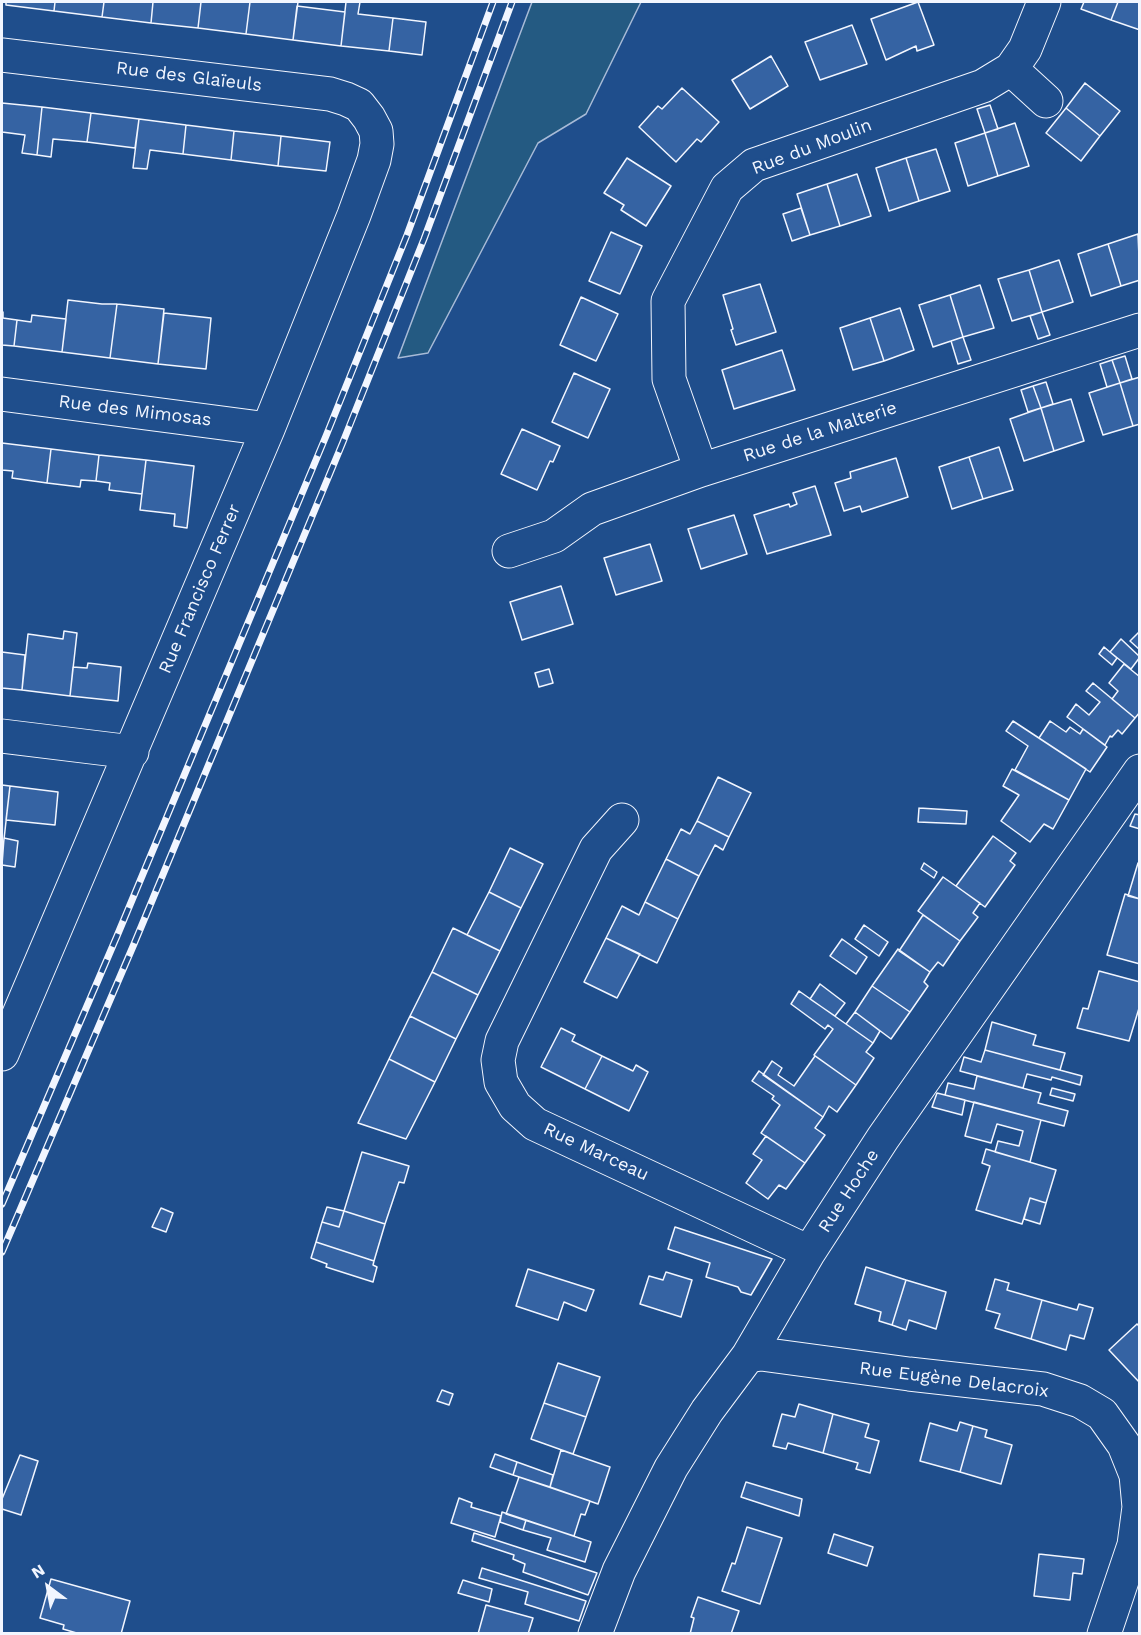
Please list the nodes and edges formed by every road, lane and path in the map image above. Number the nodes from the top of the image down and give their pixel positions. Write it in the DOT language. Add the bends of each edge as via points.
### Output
graph roads {
  1 [pos="1044,2"];
  2 [pos="2,55"];
  3 [pos="1011,69"];
  4 [pos="1046,101"];
  5 [pos="369,118"];
  6 [pos="1140,330"];
  7 [pos="2,394"];
  8 [pos="268,429"];
  9 [pos="702,470"];
  10 [pos="509,551"];
  11 [pos="2,736"];
  12 [pos="132,752"];
  13 [pos="1140,771"];
  14 [pos="622,820"];
  15 [pos="2,1054"];
  16 [pos="809,1252"];
  17 [pos="748,1356"];
  18 [pos="595,1634"];
  19 [pos="1104,1634"];
  1 -- 3 [label="street, Rue du Moulin" via="1025,49"];
  2 -- 5 [label="street, Rue des Glaïeuls" via="330,94 359,105"];
  3 -- 4 [label="street"];
  3 -- 9 [label="street, Rue du Moulin" via="983,86 754,165 727,188 668,301 669,379"];
  5 -- 8 [label="street, Rue Francisco Ferrer" via="376,131 374,160"];
  6 -- 9 [label="street, Rue de la Malterie"];
  7 -- 8 [label="street, Rue des Mimosas"];
  8 -- 12 [label="street, Rue Francisco Ferrer"];
  9 -- 10 [label="street, Rue de la Malterie" via="592,509 554,536"];
  11 -- 12 [label="street"];
  12 -- 15 [label="street, Rue Francisco Ferrer"];
  13 -- 16 [label="street, Rue Hoche" via="883,1138"];
  14 -- 16 [label="street, Rue Marceau" via="596,849 502,1041 498,1060 501,1082 515,1106 535,1124"];
  16 -- 17 [label="street, Rue Hoche"];
  17 -- 18 [label="street, Rue Hoche" via="671,1468 619,1571"];
  17 -- 19 [label="street, Rue Eugène Delacroix" via="761,1354 1043,1389 1080,1401 1102,1414 1124,1444 1136,1475 1139,1507 1134,1545"];
}
